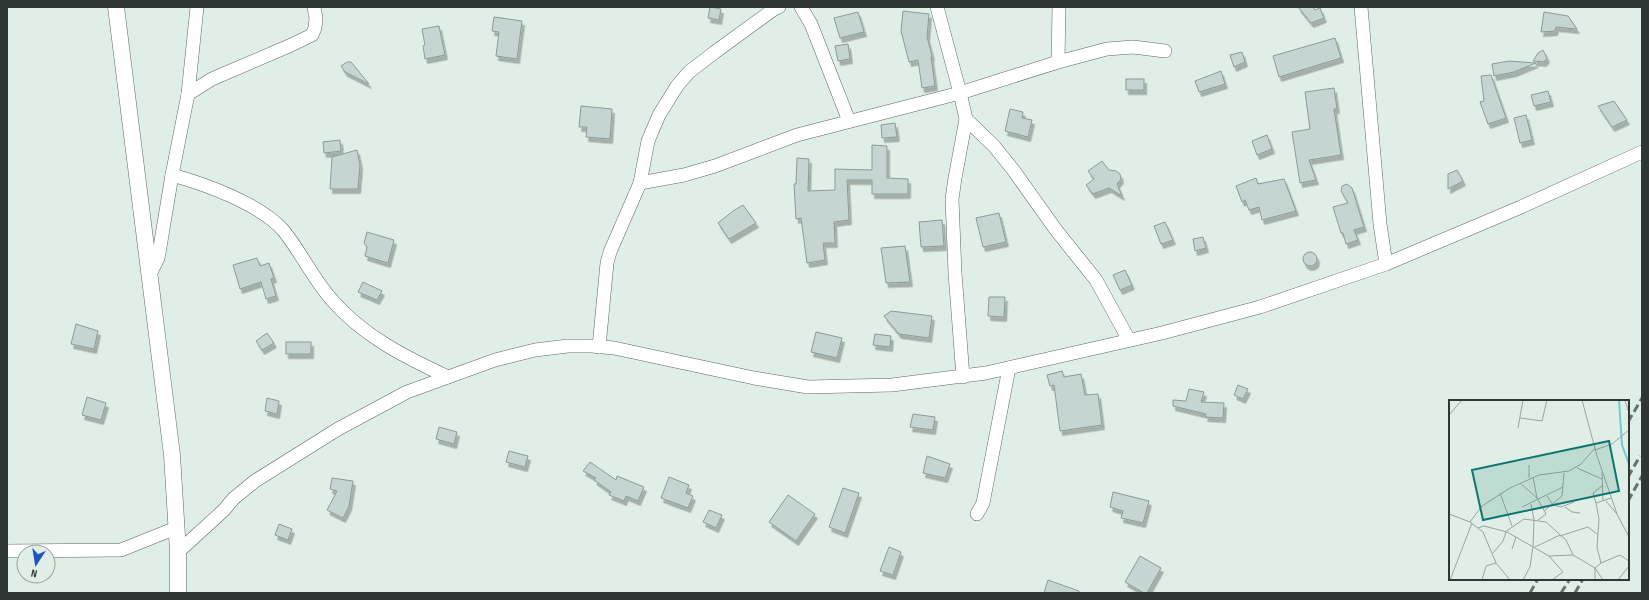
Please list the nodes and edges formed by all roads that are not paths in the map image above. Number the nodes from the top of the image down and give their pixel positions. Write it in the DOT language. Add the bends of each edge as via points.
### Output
graph roads {
  1 [pos="116,7"];
  2 [pos="197,7"];
  3 [pos="314,7"];
  4 [pos="779,7"];
  5 [pos="801,7"];
  6 [pos="937,7"];
  7 [pos="1059,7"];
  8 [pos="1361,7"];
  9 [pos="1165,51"];
  10 [pos="1058,62"];
  11 [pos="960,93"];
  12 [pos="188,94"];
  13 [pos="966,120"];
  14 [pos="849,121"];
  15 [pos="1642,152"];
  16 [pos="172,175"];
  17 [pos="640,183"];
  18 [pos="1386,264"];
  19 [pos="150,274"];
  20 [pos="1129,340"];
  21 [pos="599,347"];
  22 [pos="1009,368"];
  23 [pos="448,377"];
  24 [pos="963,377"];
  25 [pos="977,514"];
  26 [pos="176,528"];
  27 [pos="7,551"];
  28 [pos="178,552"];
  29 [pos="178,593"];
  1 -- 19 [label="street"];
  2 -- 12 [label="street"];
  3 -- 12 [label="street" via="316,18 312,35 212,79"];
  4 -- 17 [label="street" via="715,52 689,72 676,86 648,141"];
  5 -- 14 [label="street" via="811,24"];
  6 -- 11 [label="street"];
  7 -- 10 [label="street"];
  8 -- 18 [label="street" via="1380,224"];
  9 -- 10 [label="street" via="1133,47 1107,49"];
  10 -- 11 [label="street"];
  11 -- 13 [label="street"];
  11 -- 14 [label="street"];
  12 -- 16 [label="street"];
  13 -- 20 [label="street" via="994,146 1096,280"];
  13 -- 24 [label="street" via="952,199"];
  14 -- 17 [label="street" via="797,135 715,166"];
  15 -- 18 [label="street"];
  16 -- 19 [label="street" via="158,258"];
  16 -- 23 [label="street" via="207,185 268,218 282,230 332,300 358,326 388,347"];
  17 -- 21 [label="street" via="607,263"];
  18 -- 20 [label="street" via="1260,307"];
  19 -- 26 [label="street" via="172,455"];
  20 -- 22 [label="street"];
  21 -- 23 [label="street" via="568,346 535,350 495,360"];
  21 -- 24 [label="street" via="808,387 892,385"];
  22 -- 24 [label="street"];
  22 -- 25 [label="street" via="983,503"];
  23 -- 28 [label="street" via="407,392 376,408 255,481"];
  26 -- 27 [label="street" via="121,550"];
  26 -- 28 [label="street"];
  28 -- 29 [label="street"];
}
